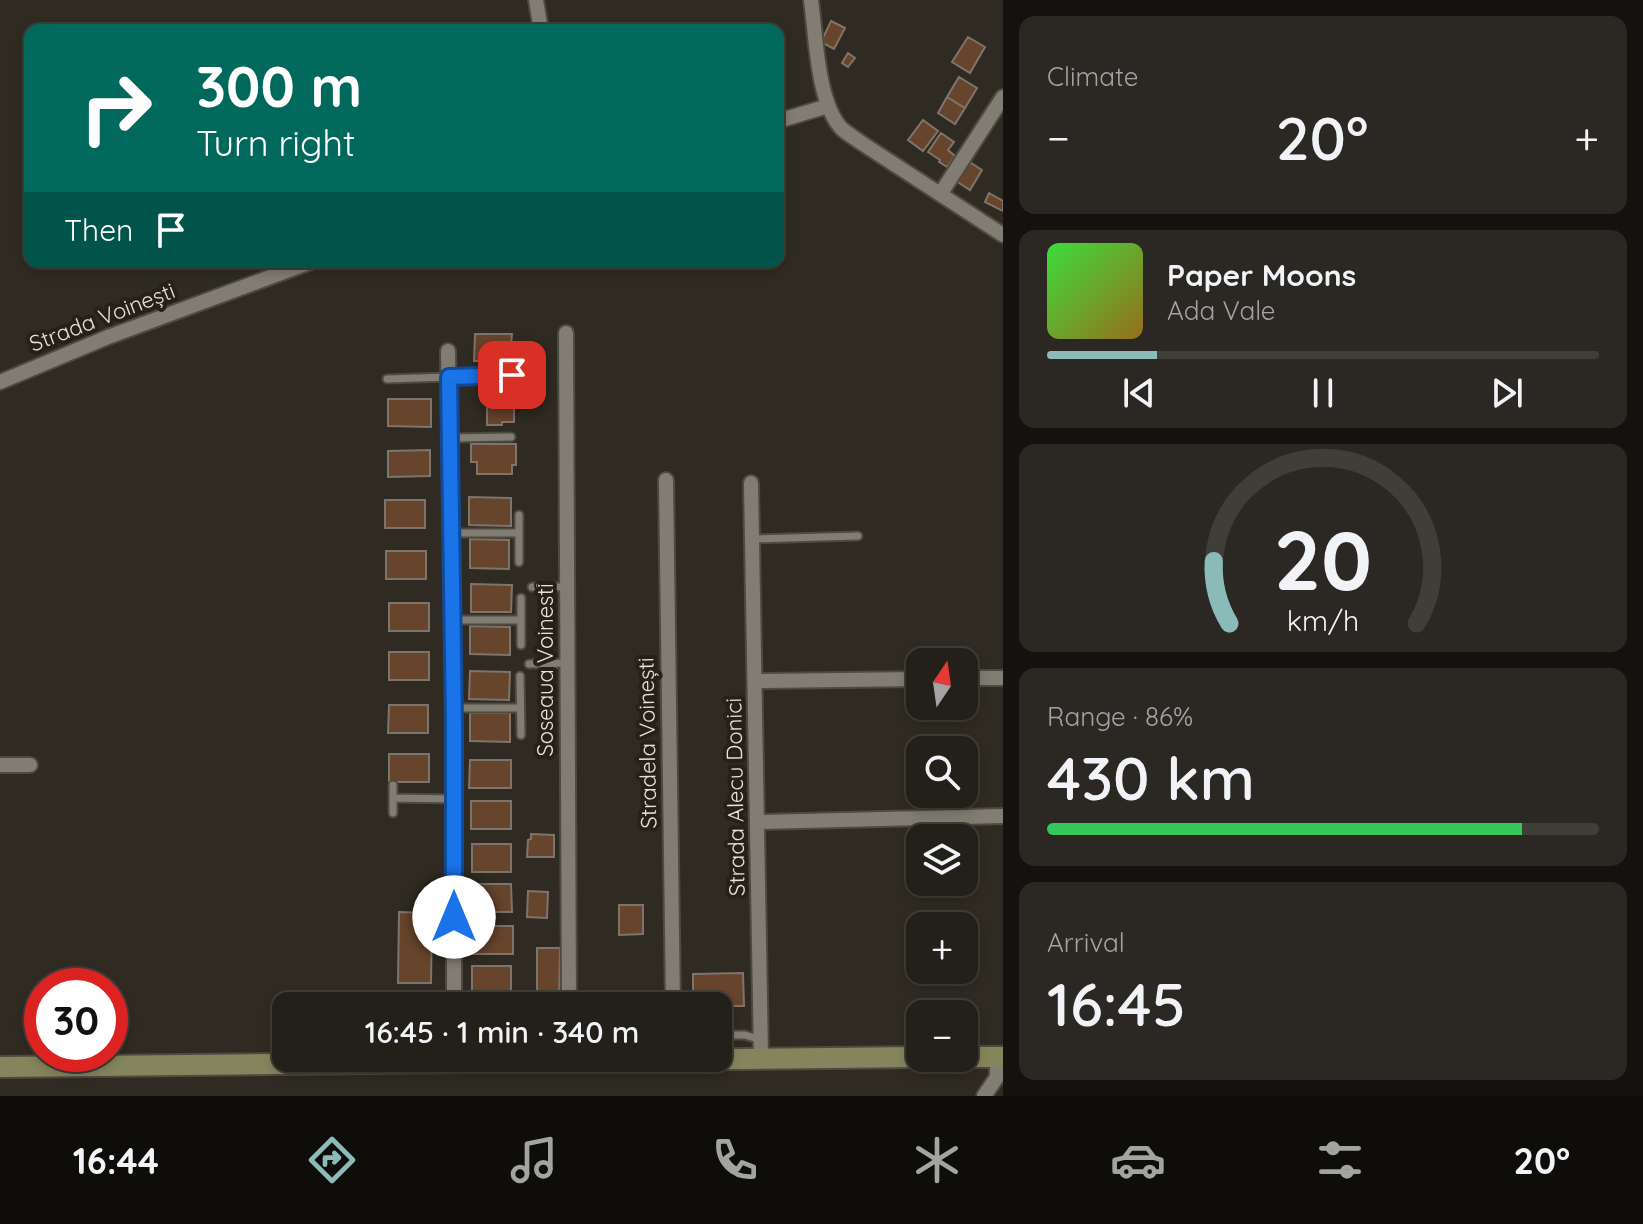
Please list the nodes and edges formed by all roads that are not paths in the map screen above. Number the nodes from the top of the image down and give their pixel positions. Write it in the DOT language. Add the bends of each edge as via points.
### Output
graph roads {
  1 [pos="536,0"];
  2 [pos="811,0"];
  3 [pos="540,24"];
  4 [pos="1003,97"];
  5 [pos="828,106"];
  6 [pos="784,119"];
  7 [pos="941,193"];
  8 [pos="1003,235"];
  9 [pos="295,268"];
  10 [pos="566,333"];
  11 [pos="448,351"];
  12 [pos="512,375"];
  13 [pos="449,377"];
  14 [pos="387,379"];
  15 [pos="0,382"];
  16 [pos="511,437"];
  17 [pos="450,438"];
  18 [pos="666,480"];
  19 [pos="751,483"];
  20 [pos="519,515"];
  21 [pos="451,533"];
  22 [pos="519,533"];
  23 [pos="754,536"];
  24 [pos="858,536"];
  25 [pos="519,562"];
  26 [pos="532,587"];
  27 [pos="567,587"];
  28 [pos="521,598"];
  29 [pos="452,620"];
  30 [pos="521,620"];
  31 [pos="521,645"];
  32 [pos="567,663"];
  33 [pos="529,664"];
  34 [pos="520,676"];
  35 [pos="978,678"];
  36 [pos="1003,678"];
  37 [pos="906,679"];
  38 [pos="755,681"];
  39 [pos="454,708"];
  40 [pos="520,708"];
  41 [pos="521,735"];
  42 [pos="0,765"];
  43 [pos="30,765"];
  44 [pos="393,785"];
  45 [pos="393,798"];
  46 [pos="454,799"];
  47 [pos="393,813"];
  48 [pos="1003,816"];
  49 [pos="757,822"];
  50 [pos="454,992"];
  51 [pos="569,992"];
  52 [pos="673,992"];
  53 [pos="732,1035"];
  54 [pos="761,1049"];
  55 [pos="732,1052"];
  56 [pos="906,1056"];
  57 [pos="978,1057"];
  58 [pos="1000,1057"];
  59 [pos="272,1063"];
  60 [pos="0,1067"];
  61 [pos="984,1096"];
  1 -- 3 [label="street"];
  2 -- 5 [label="street"];
  4 -- 7 [label="street"];
  5 -- 6 [label="street"];
  5 -- 7 [label="street" via="841,128"];
  7 -- 8 [label="street"];
  9 -- 15 [label="street, Strada Voinești"];
  10 -- 27 [label="street, Soseaua Voinesti"];
  11 -- 13 [label="street"];
  12 -- 13 [label="lane"];
  13 -- 14 [label="lane"];
  13 -- 17 [label="street"];
  16 -- 17 [label="lane"];
  17 -- 21 [label="street"];
  18 -- 52 [label="street, Stradela Voinești"];
  19 -- 23 [label="street, Strada Alecu Donici"];
  20 -- 22 [label="lane"];
  21 -- 22 [label="lane"];
  21 -- 29 [label="street"];
  22 -- 25 [label="lane"];
  23 -- 24 [label="lane"];
  23 -- 38 [label="street, Strada Alecu Donici"];
  26 -- 27 [label="lane"];
  27 -- 32 [label="street, Soseaua Voinesti"];
  28 -- 30 [label="lane"];
  29 -- 30 [label="lane"];
  29 -- 39 [label="street"];
  30 -- 31 [label="lane"];
  32 -- 33 [label="lane"];
  32 -- 51 [label="street, Soseaua Voinesti"];
  34 -- 40 [label="lane"];
  35 -- 36 [label="street"];
  37 -- 38 [label="street"];
  38 -- 49 [label="street, Strada Alecu Donici"];
  39 -- 40 [label="lane"];
  39 -- 46 [label="street"];
  40 -- 41 [label="lane"];
  42 -- 43 [label="street"];
  44 -- 45 [label="lane"];
  45 -- 46 [label="lane"];
  45 -- 47 [label="lane"];
  46 -- 50 [label="street"];
  48 -- 49 [label="street"];
  49 -- 54 [label="street, Strada Alecu Donici"];
  53 -- 54 [label="lane" via="745,1035"];
  54 -- 55 [label="main road"];
  54 -- 56 [label="main road"];
  57 -- 58 [label="main road"];
  58 -- 61 [label="street" via="997,1077"];
  59 -- 60 [label="main road"];
}
